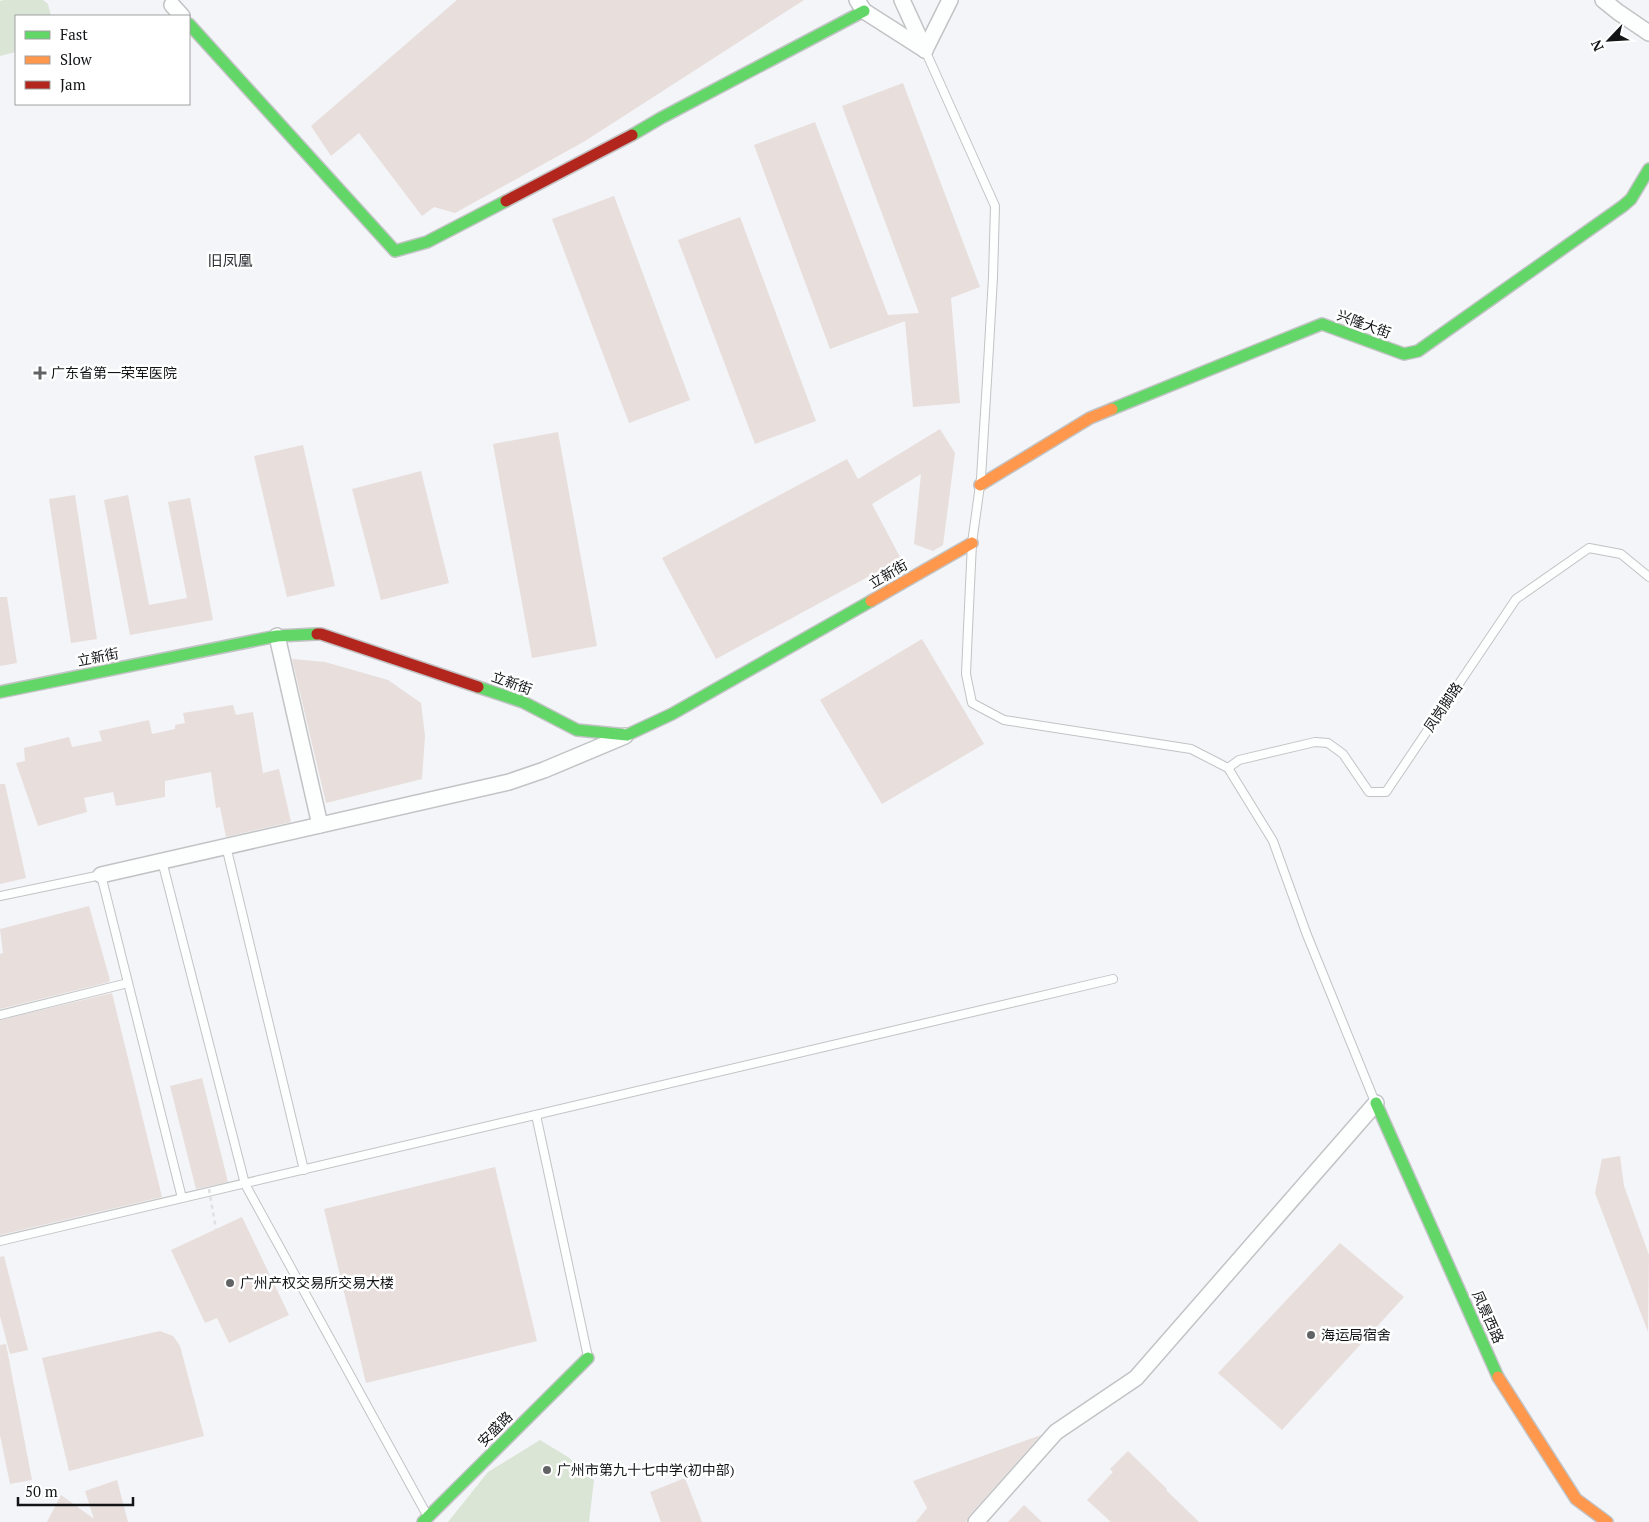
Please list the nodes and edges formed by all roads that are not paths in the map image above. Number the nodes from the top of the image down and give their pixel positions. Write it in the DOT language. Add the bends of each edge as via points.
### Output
graph roads {
  1 [pos="902,0"];
  2 [pos="950,0"];
  3 [pos="1603,0"];
  4 [pos="861,6"];
  5 [pos="190,25"];
  6 [pos="1649,33"];
  7 [pos="925,50"];
  8 [pos="1649,169"];
  9 [pos="980,485"];
  10 [pos="972,543"];
  11 [pos="1649,577"];
  12 [pos="278,636"];
  13 [pos="0,692"];
  14 [pos="627,735"];
  15 [pos="1228,768"];
  16 [pos="320,824"];
  17 [pos="226,846"];
  18 [pos="162,861"];
  19 [pos="101,875"];
  20 [pos="0,896"];
  21 [pos="1113,978"];
  22 [pos="128,983"];
  23 [pos="0,1015"];
  24 [pos="1376,1102"];
  25 [pos="536,1115"];
  26 [pos="304,1170"];
  27 [pos="245,1184"];
  28 [pos="182,1198"];
  29 [pos="0,1242"];
  30 [pos="588,1358"];
  31 [pos="425,1520"];
  32 [pos="976,1522"];
  33 [pos="1607,1522"];
  1 -- 7 [label="street"];
  2 -- 7 [label="street"];
  3 -- 6 [label="street"];
  4 -- 5 [label="street" via="608,149 428,242 395,251"];
  4 -- 7 [label="street"];
  7 -- 9 [label="lane" via="994,206 993,277"];
  8 -- 9 [label="street, 兴隆大街" via="1631,199 1623,206 1418,351 1404,354 1322,324 1090,418"];
  9 -- 10 [label="lane"];
  10 -- 14 [label="street, 立新街" via="672,714"];
  10 -- 15 [label="lane" via="966,674 972,703 1004,720 1191,749"];
  11 -- 15 [label="lane, 凤岗脚路" via="1621,554 1589,548 1516,599 1386,792 1369,792 1342,754 1328,742 1315,742 1239,760"];
  12 -- 13 [label="street, 立新街"];
  12 -- 14 [label="street, 立新街" via="321,634 523,702 577,730"];
  12 -- 16 [label="street"];
  14 -- 16 [label="street" via="509,782"];
  15 -- 24 [label="lane" via="1273,841 1307,935"];
  16 -- 17 [label="street"];
  17 -- 18 [label="street"];
  17 -- 26 [label="lane"];
  18 -- 19 [label="street"];
  18 -- 27 [label="lane"];
  19 -- 20 [label="lane"];
  19 -- 22 [label="lane"];
  21 -- 25 [label="lane"];
  22 -- 23 [label="lane"];
  22 -- 28 [label="lane"];
  24 -- 32 [label="street" via="1136,1378 1056,1432"];
  24 -- 33 [label="street, 凤景西路" via="1497,1376 1576,1499"];
  25 -- 26 [label="lane"];
  25 -- 30 [label="lane"];
  26 -- 27 [label="lane"];
  27 -- 28 [label="lane"];
  27 -- 31 [label="lane"];
  28 -- 29 [label="lane"];
  30 -- 31 [label="street, 安盛路"];
}
